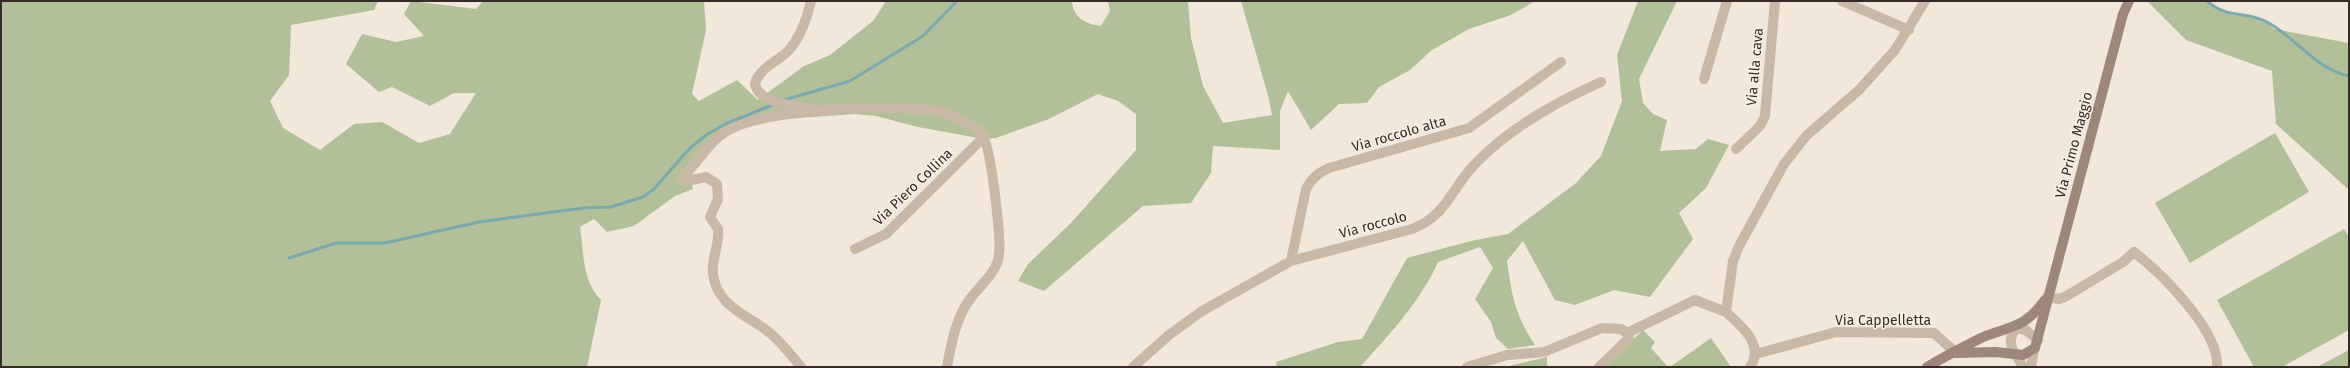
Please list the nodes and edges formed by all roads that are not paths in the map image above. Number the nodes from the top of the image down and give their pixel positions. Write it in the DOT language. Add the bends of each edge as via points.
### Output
graph roads {
  1 [pos="811,1"];
  2 [pos="1727,1"];
  3 [pos="1775,1"];
  4 [pos="1842,1"];
  5 [pos="2129,1"];
  6 [pos="1921,4"];
  7 [pos="1909,30"];
  8 [pos="1561,62"];
  9 [pos="1704,79"];
  10 [pos="1601,82"];
  11 [pos="818,110"];
  12 [pos="984,136"];
  13 [pos="1736,148"];
  14 [pos="856,249"];
  15 [pos="1290,261"];
  16 [pos="2048,297"];
  17 [pos="1726,312"];
  18 [pos="2016,328"];
  19 [pos="1627,333"];
  20 [pos="2038,340"];
  21 [pos="2034,350"];
  22 [pos="1956,352"];
  23 [pos="1756,354"];
  24 [pos="2017,354"];
  25 [pos="801,367"];
  26 [pos="947,367"];
  27 [pos="1133,367"];
  28 [pos="1467,367"];
  29 [pos="1599,367"];
  30 [pos="1750,367"];
  31 [pos="1927,367"];
  32 [pos="2023,367"];
  33 [pos="2031,367"];
  34 [pos="2217,367"];
  1 -- 11 [label="street" via="807,15 788,51 771,63 755,84 758,93 770,100"];
  2 -- 9 [label="street"];
  3 -- 13 [label="street, Via alla cava" via="1765,116 1760,126"];
  4 -- 7 [label="street"];
  5 -- 16 [label="street, Via Primo Maggio" via="2122,14"];
  6 -- 7 [label="street"];
  7 -- 17 [label="street" via="1895,50 1859,90 1812,129 1784,164 1738,246 1733,261"];
  8 -- 15 [label="street, Via roccolo alta" via="1469,128 1320,172 1306,189"];
  10 -- 15 [label="street, Via roccolo" via="1563,99 1528,121 1486,154 1467,172 1446,204 1428,223"];
  11 -- 12 [label="street" via="910,108 938,112 962,121"];
  11 -- 25 [label="street" via="744,123 728,130 719,136 682,178 686,181 706,177 717,184 718,199 710,217 719,234 713,263 716,285 728,305 755,321 787,349"];
  12 -- 14 [label="street, Via Piero Collina" via="886,234"];
  12 -- 26 [label="street" via="1000,254 997,264 970,299 960,318"];
  15 -- 27 [label="street, Via roccolo" via="1202,311 1169,335"];
  16 -- 18 [label="street, Via Primo Maggio"];
  16 -- 20 [label="street, Via Primo Maggio"];
  16 -- 34 [label="street" via="2065,297 2123,262 2134,252 2178,292 2211,340 2218,358"];
  17 -- 19 [label="street" via="1695,300"];
  17 -- 23 [label="street" via="1740,325 1755,346"];
  18 -- 20 [label="street" via="2026,330"];
  18 -- 22 [label="street" via="1982,338"];
  18 -- 24 [label="street" via="2009,341"];
  19 -- 28 [label="street" via="1621,329 1602,328 1544,352 1507,355"];
  19 -- 29 [label="street" via="1628,338"];
  20 -- 21 [label="street"];
  21 -- 24 [label="street"];
  21 -- 33 [label="street"];
  22 -- 23 [label="street, Via Cappelletta" via="1934,333 1836,332"];
  22 -- 24 [label="street"];
  22 -- 31 [label="street"];
  23 -- 30 [label="street"];
  24 -- 32 [label="street"];
}
